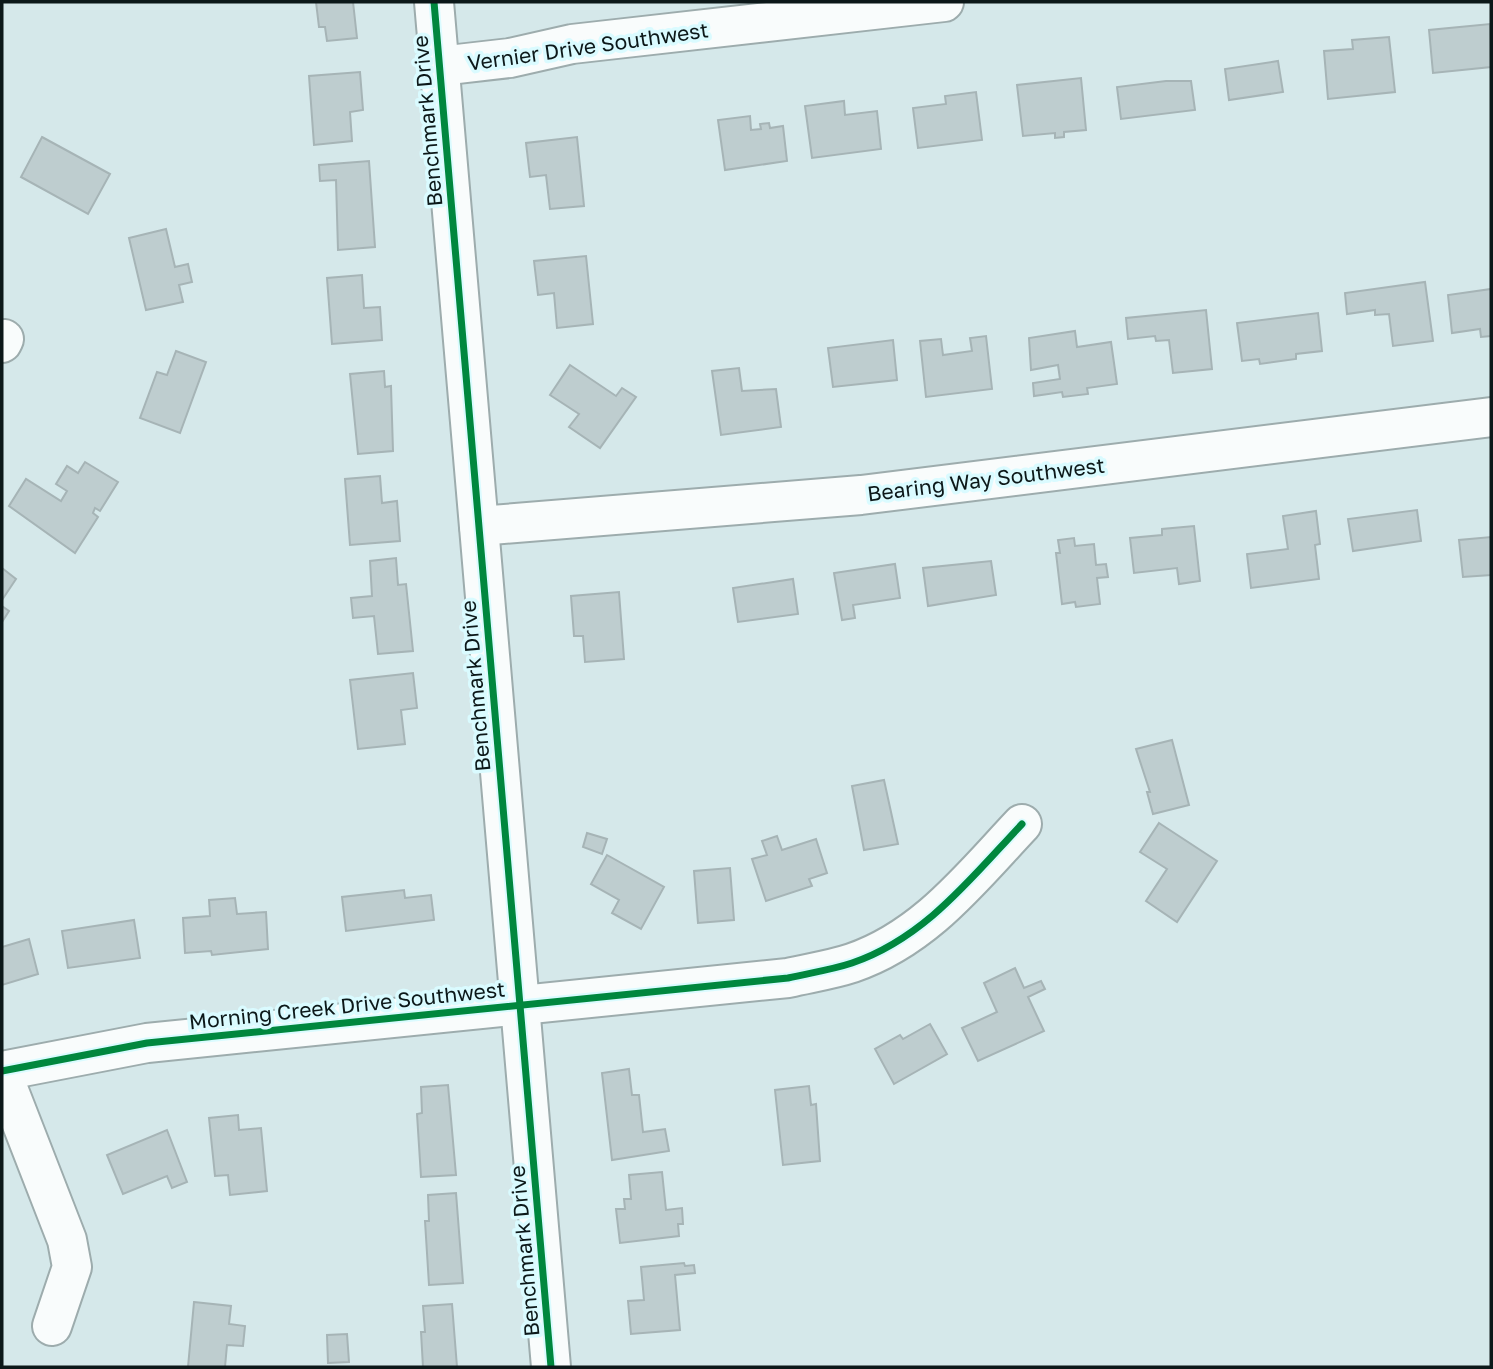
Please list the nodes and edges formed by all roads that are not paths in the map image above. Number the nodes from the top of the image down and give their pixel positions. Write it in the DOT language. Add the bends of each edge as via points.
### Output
graph roads {
  1 [pos="434,2"];
  2 [pos="944,2"];
  3 [pos="440,66"];
  4 [pos="1491,417"];
  5 [pos="479,526"];
  6 [pos="1022,824"];
  7 [pos="520,1005"];
  8 [pos="2,1072"];
  9 [pos="52,1326"];
  10 [pos="551,1367"];
  1 -- 3 [label="street, Benchmark Drive"];
  2 -- 3 [label="street, Vernier Drive Southwest" via="572,44 510,58"];
  3 -- 5 [label="street, Benchmark Drive"];
  4 -- 5 [label="street, Bearing Way Southwest" via="861,495"];
  5 -- 7 [label="street, Benchmark Drive"];
  6 -- 7 [label="street, Morning Creek Drive Southwest" via="935,916 898,942 852,963 788,978"];
  7 -- 8 [label="street, Morning Creek Drive Southwest" via="147,1043"];
  7 -- 10 [label="street, Benchmark Drive"];
  8 -- 9 [label="street" via="67,1240 72,1267"];
}
